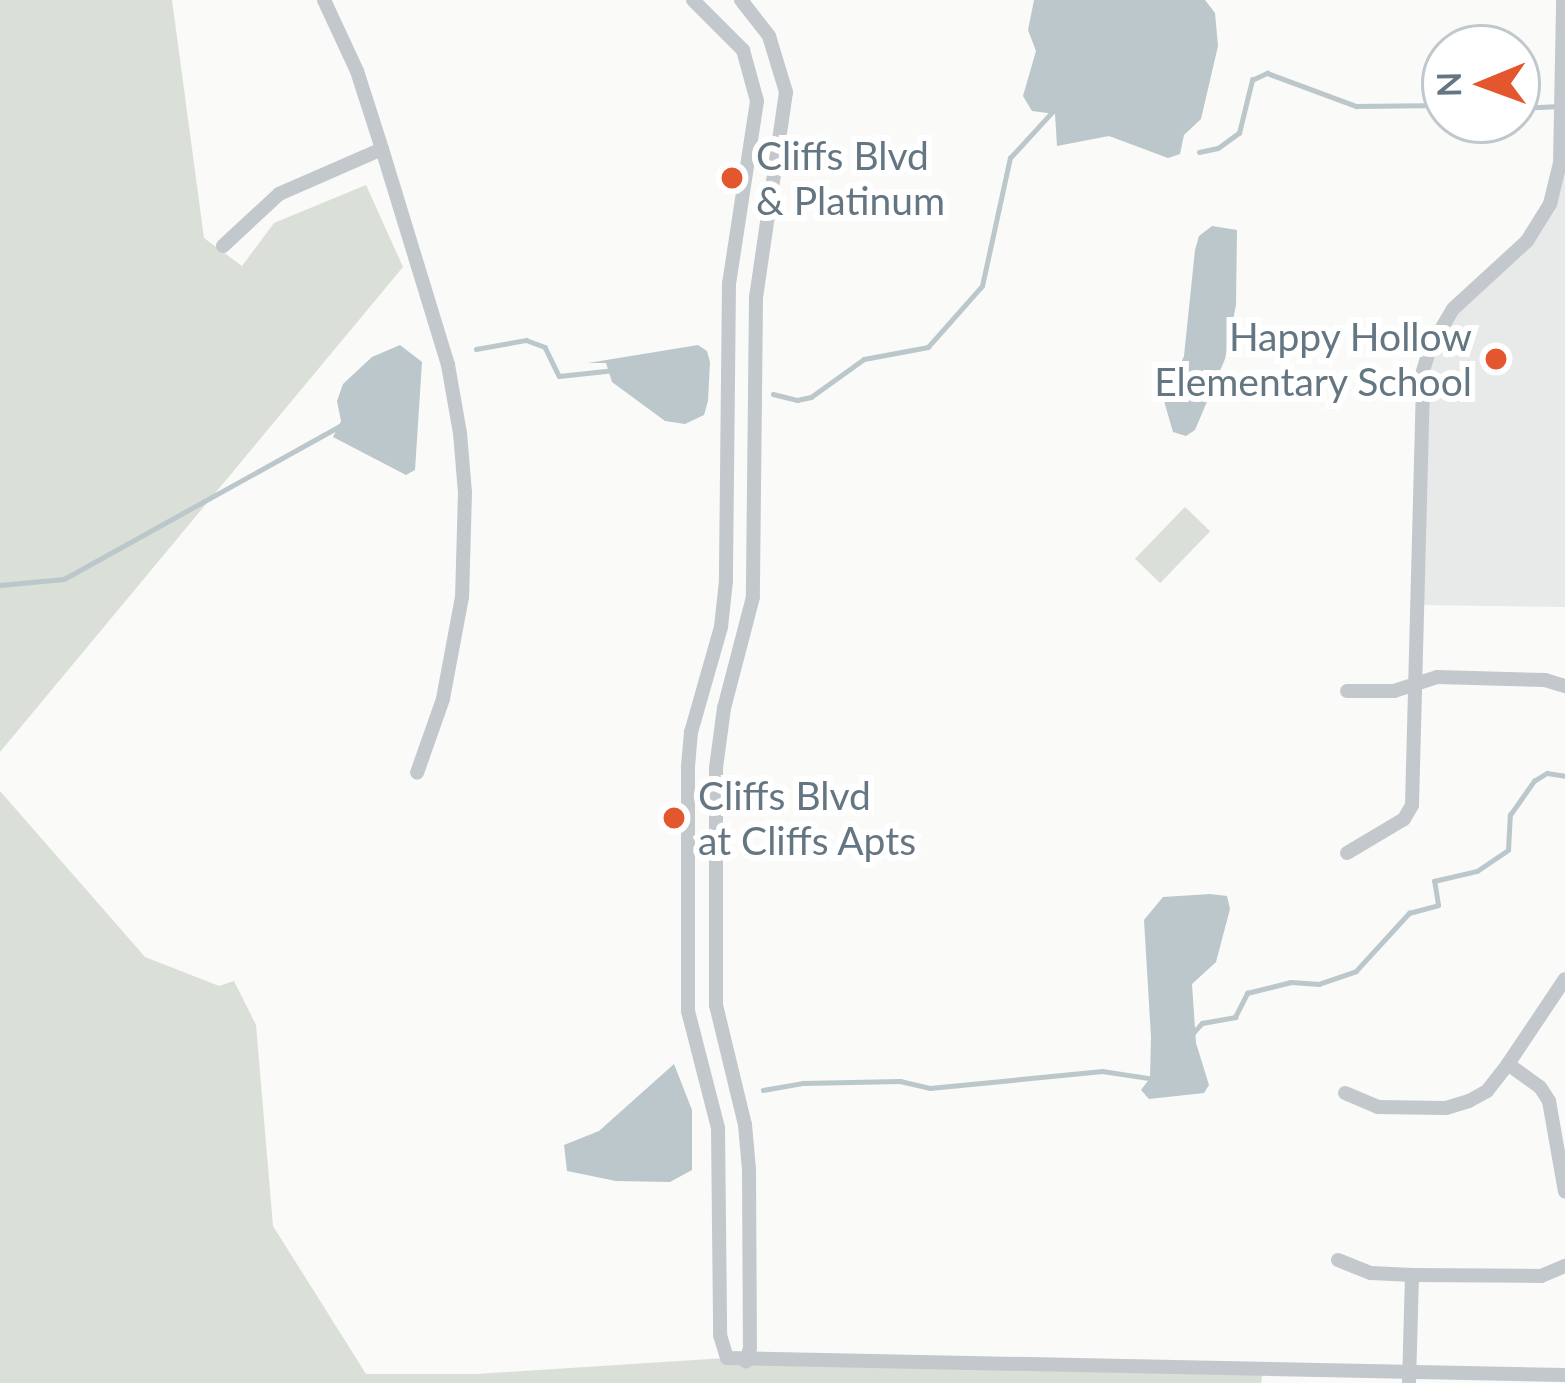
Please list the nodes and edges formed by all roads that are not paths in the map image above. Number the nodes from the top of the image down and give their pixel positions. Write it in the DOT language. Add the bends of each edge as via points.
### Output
graph roads {
  1 [pos="324,0"];
  2 [pos="693,0"];
  3 [pos="741,0"];
  4 [pos="1563,0"];
  5 [pos="382,149"];
  6 [pos="223,246"];
  7 [pos="1417,684"];
  8 [pos="1565,686"];
  9 [pos="1347,691"];
  10 [pos="417,773"];
  11 [pos="1347,853"];
  12 [pos="1565,979"];
  13 [pos="1508,1064"];
  14 [pos="1345,1093"];
  15 [pos="748,1157"];
  16 [pos="721,1159"];
  17 [pos="1565,1192"];
  18 [pos="1338,1260"];
  19 [pos="1565,1266"];
  20 [pos="1412,1275"];
  21 [pos="746,1361"];
  22 [pos="1565,1375"];
  23 [pos="1262,1377"];
  24 [pos="1409,1378"];
  1 -- 5 [label="street"];
  2 -- 16 [label="street" via="743,50 757,100 729,283 726,581 688,768 688,1011"];
  3 -- 15 [label="street" via="769,35 786,92 756,297 753,597 716,768 716,1006"];
  4 -- 7 [label="street" via="1556,183 1540,223 1453,309 1424,371"];
  5 -- 6 [label="street" via="279,194"];
  5 -- 10 [label="street" via="448,365 465,492 455,641"];
  7 -- 8 [label="street" via="1437,676"];
  7 -- 9 [label="street"];
  7 -- 11 [label="street" via="1412,806"];
  12 -- 13 [label="street"];
  13 -- 14 [label="street" via="1487,1090 1445,1108 1378,1107"];
  13 -- 17 [label="street" via="1549,1101"];
  15 -- 16 [label="street"];
  15 -- 21 [label="street"];
  16 -- 21 [label="street" via="720,1335 727,1358"];
  18 -- 20 [label="street" via="1371,1273"];
  19 -- 20 [label="street" via="1541,1276"];
  20 -- 24 [label="street"];
  21 -- 23 [label="street" via="1154,1364"];
  22 -- 24 [label="street"];
  23 -- 24 [label="street"];
}
